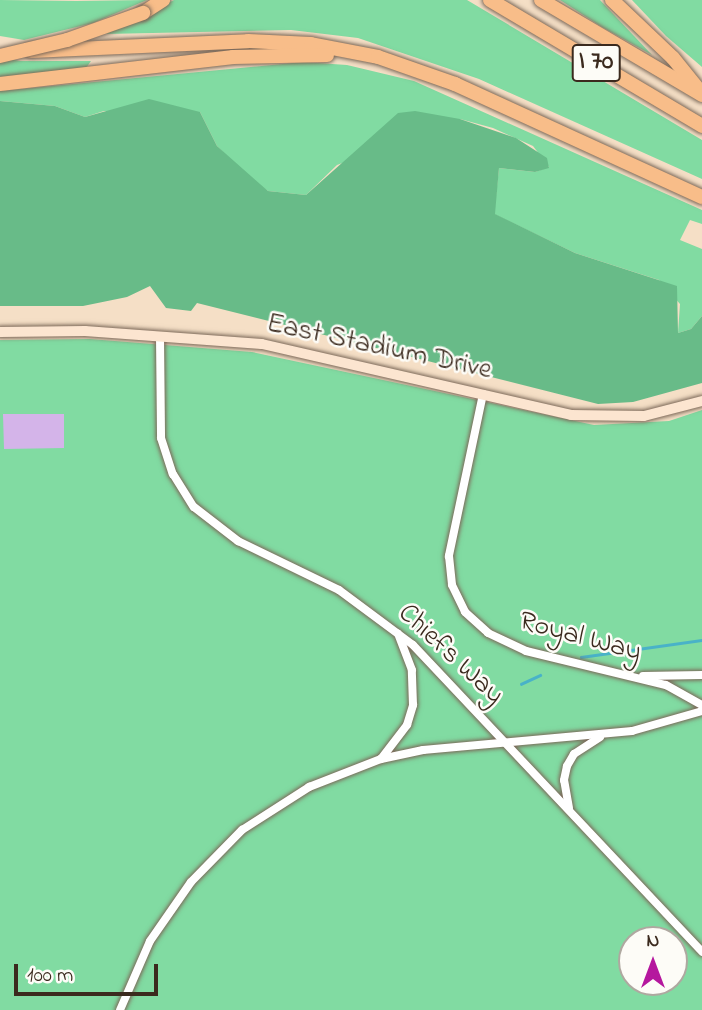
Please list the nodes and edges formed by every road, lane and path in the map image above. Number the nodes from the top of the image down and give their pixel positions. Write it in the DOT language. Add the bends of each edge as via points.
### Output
graph roads {
  1 [pos="163,0"];
  2 [pos="490,0"];
  3 [pos="541,0"];
  4 [pos="612,0"];
  5 [pos="0,49"];
  6 [pos="0,56"];
  7 [pos="378,57"];
  8 [pos="0,84"];
  9 [pos="702,94"];
  10 [pos="702,125"];
  11 [pos="702,197"];
  12 [pos="0,332"];
  13 [pos="160,337"];
  14 [pos="483,394"];
  15 [pos="702,401"];
  16 [pos="397,632"];
  17 [pos="629,675"];
  18 [pos="702,675"];
  19 [pos="702,705"];
  20 [pos="702,711"];
  21 [pos="603,735"];
  22 [pos="508,742"];
  23 [pos="381,759"];
  24 [pos="570,810"];
  25 [pos="702,952"];
  26 [pos="120,1010"];
  1 -- 6 [label="highway, bridge" via="143,13 80,37"];
  2 -- 10 [label="highway, I 70"];
  3 -- 9 [label="highway, I 70"];
  4 -- 9 [label="highway" via="673,58"];
  5 -- 7 [label="highway" via="55,52 248,41 312,44"];
  7 -- 8 [label="highway" via="279,53"];
  7 -- 11 [label="highway" via="455,84"];
  12 -- 13 [label="main road, East Stadium Drive"];
  13 -- 14 [label="main road, East Stadium Drive" via="298,349"];
  13 -- 16 [label="street, Chiefs Way" via="161,438 173,474 194,507 238,541 339,590"];
  14 -- 15 [label="main road, East Stadium Drive" via="571,415 606,418 657,414"];
  14 -- 17 [label="street, Royal Way" via="449,556 457,599 477,624 501,640 553,660"];
  16 -- 22 [label="street, Chiefs Way"];
  16 -- 23 [label="street" via="412,670 413,705 407,725"];
  17 -- 18 [label="street"];
  17 -- 19 [label="street, Royal Way" via="666,685"];
  20 -- 21 [label="street"];
  21 -- 22 [label="street"];
  21 -- 24 [label="street" via="574,754 567,766 564,780"];
  22 -- 23 [label="street" via="451,746"];
  22 -- 24 [label="street, Chiefs Way"];
  23 -- 26 [label="street" via="309,787 228,842 168,912"];
  24 -- 25 [label="street, Chiefs Way"];
}
